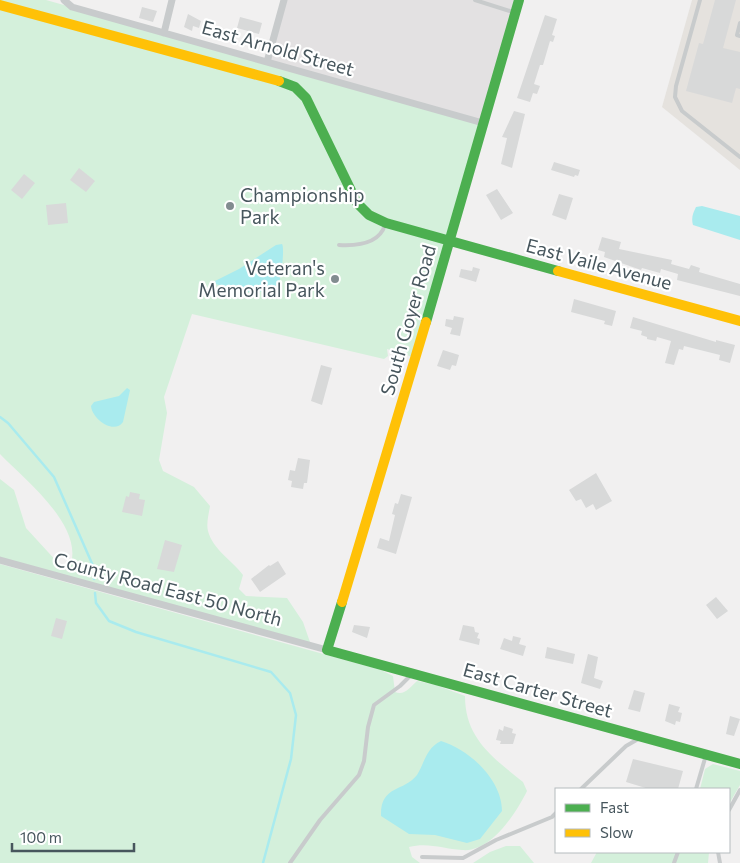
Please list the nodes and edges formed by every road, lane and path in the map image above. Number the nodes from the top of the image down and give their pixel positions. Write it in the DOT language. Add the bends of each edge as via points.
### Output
graph roads {
  1 [pos="172,0"];
  2 [pos="284,0"];
  3 [pos="475,0"];
  4 [pos="519,0"];
  5 [pos="700,0"];
  6 [pos="65,1"];
  7 [pos="0,5"];
  8 [pos="516,13"];
  9 [pos="740,23"];
  10 [pos="164,33"];
  11 [pos="740,36"];
  12 [pos="267,62"];
  13 [pos="483,122"];
  14 [pos="740,157"];
  15 [pos="386,223"];
  16 [pos="449,241"];
  17 [pos="339,246"];
  18 [pos="740,321"];
  19 [pos="0,560"];
  20 [pos="327,650"];
  21 [pos="412,673"];
  22 [pos="642,737"];
  23 [pos="706,755"];
  24 [pos="740,764"];
  25 [pos="582,788"];
  26 [pos="696,788"];
  27 [pos="740,790"];
  28 [pos="730,808"];
  29 [pos="555,814"];
  30 [pos="422,857"];
  31 [pos="452,861"];
  32 [pos="290,863"];
  1 -- 10 [label="street"];
  2 -- 12 [label="street"];
  3 -- 8 [label="lane"];
  4 -- 8 [label="street, South Goyer Road"];
  5 -- 14 [label="lane" via="675,97 682,111"];
  6 -- 10 [label="street, East Arnold Street" via="72,8"];
  7 -- 15 [label="street, East Vaile Avenue" via="267,76 295,87 306,98 361,208 369,216"];
  8 -- 13 [label="street, South Goyer Road"];
  9 -- 11 [label="lane" via="737,35"];
  10 -- 12 [label="street, East Arnold Street"];
  12 -- 13 [label="street, East Arnold Street"];
  13 -- 16 [label="street, South Goyer Road"];
  15 -- 16 [label="street, East Vaile Avenue"];
  15 -- 17 [label="lane" via="383,232 375,239 354,246"];
  16 -- 18 [label="street, East Vaile Avenue"];
  16 -- 20 [label="street, South Goyer Road"];
  19 -- 20 [label="street, County Road East 50 North"];
  20 -- 21 [label="street, East Carter Street"];
  21 -- 22 [label="street, East Carter Street"];
  21 -- 32 [label="lane" via="374,705 359,775 320,820"];
  22 -- 23 [label="street, East Carter Street"];
  22 -- 25 [label="lane" via="626,746"];
  23 -- 24 [label="street, East Carter Street"];
  23 -- 26 [label="lane"];
  27 -- 28 [label="lane"];
  29 -- 31 [label="lane"];
  30 -- 31 [label="lane"];
}
